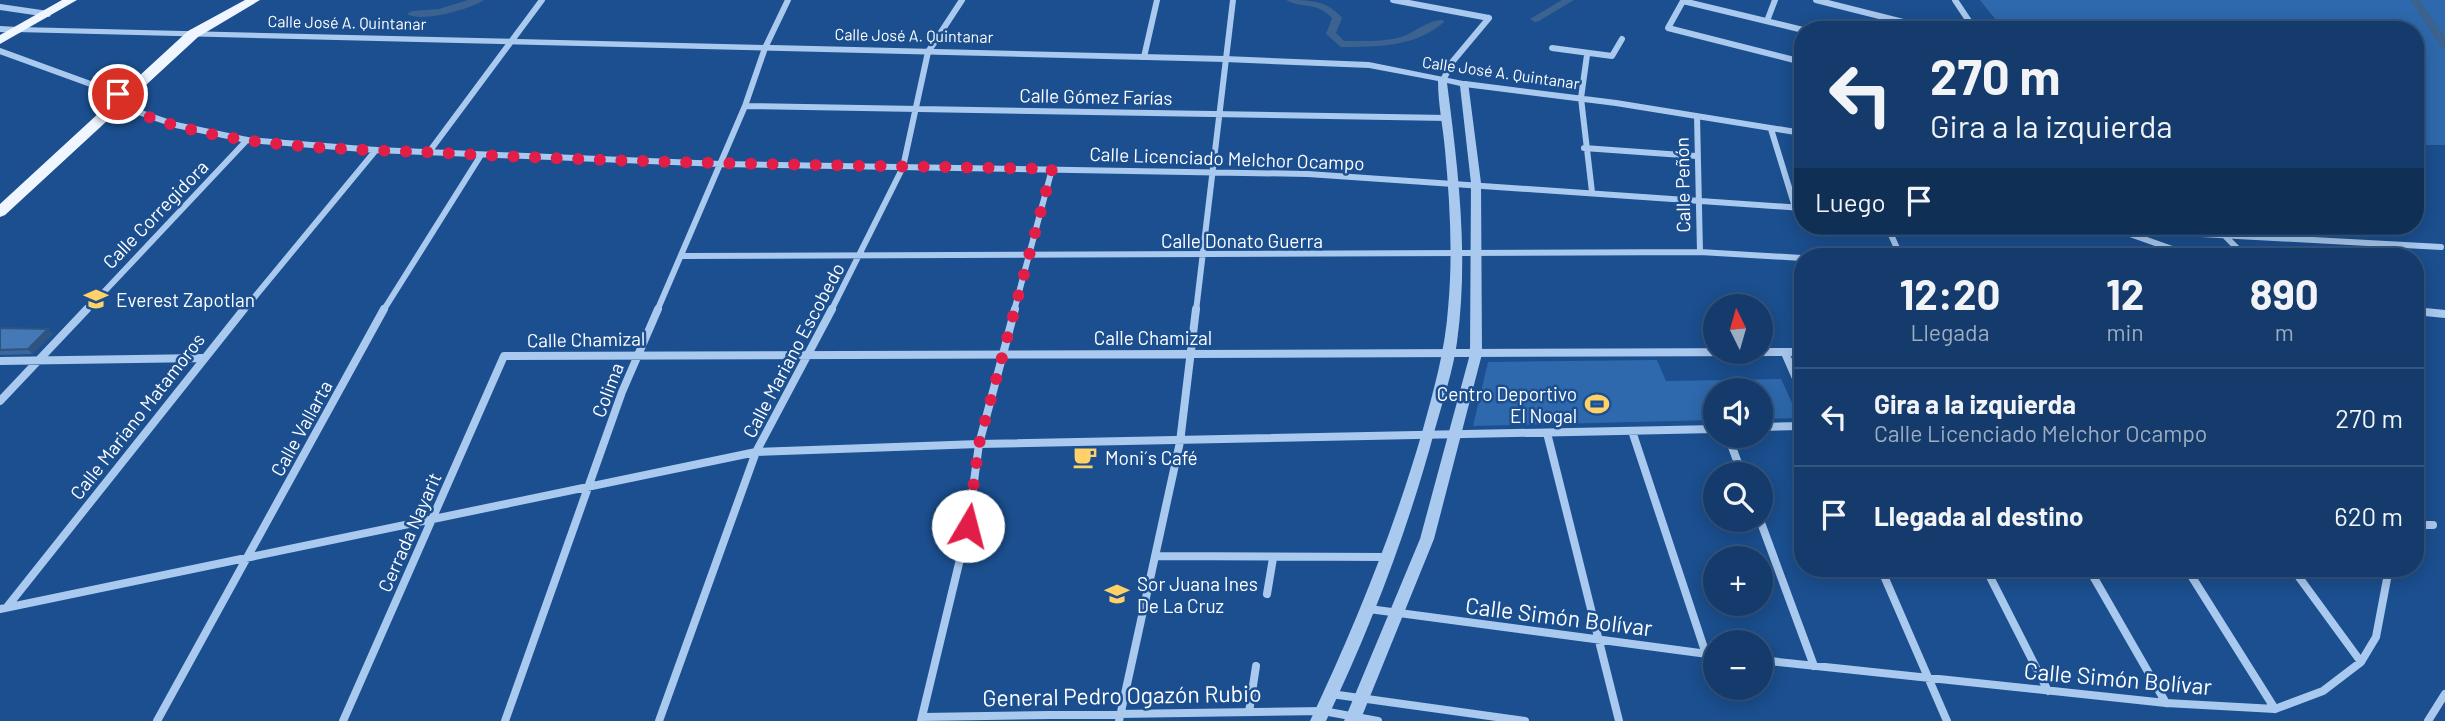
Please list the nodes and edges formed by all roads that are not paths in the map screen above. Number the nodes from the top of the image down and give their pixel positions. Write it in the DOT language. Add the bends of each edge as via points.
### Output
graph roads {
  1 [pos="71,0"];
  2 [pos="254,0"];
  3 [pos="542,0"];
  4 [pos="788,0"];
  5 [pos="962,0"];
  6 [pos="1157,0"];
  7 [pos="1233,0"];
  8 [pos="1393,0"];
  9 [pos="1775,0"];
  10 [pos="1816,0"];
  11 [pos="1955,0"];
  12 [pos="1683,1"];
  13 [pos="0,8"];
  14 [pos="48,14"];
  15 [pos="1766,21"];
  16 [pos="1899,21"];
  17 [pos="1969,21"];
  18 [pos="1794,28"];
  19 [pos="0,29"];
  20 [pos="19,30"];
  21 [pos="193,34"];
  22 [pos="1622,39"];
  23 [pos="0,40"];
  24 [pos="508,41"];
  25 [pos="765,48"];
  26 [pos="1552,48"];
  27 [pos="0,51"];
  28 [pos="928,52"];
  29 [pos="1587,55"];
  30 [pos="1144,57"];
  31 [pos="1226,59"];
  32 [pos="1794,60"];
  33 [pos="1442,82"];
  34 [pos="1465,84"];
  35 [pos="1581,98"];
  36 [pos="119,100"];
  37 [pos="746,106"];
  38 [pos="916,109"];
  39 [pos="1219,114"];
  40 [pos="1697,116"];
  41 [pos="1447,118"];
  42 [pos="1771,129"];
  43 [pos="1794,132"];
  44 [pos="247,140"];
  45 [pos="1584,148"];
  46 [pos="376,150"];
  47 [pos="429,152"];
  48 [pos="481,155"];
  49 [pos="1696,156"];
  50 [pos="721,164"];
  51 [pos="903,167"];
  52 [pos="1052,169"];
  53 [pos="1212,171"];
  54 [pos="1454,182"];
  55 [pos="1476,183"];
  56 [pos="1592,192"];
  57 [pos="1794,193"];
  58 [pos="1697,200"];
  59 [pos="1794,207"];
  60 [pos="0,212"];
  61 [pos="2135,235"];
  62 [pos="2226,235"];
  63 [pos="2441,247"];
  64 [pos="2170,248"];
  65 [pos="2238,248"];
  66 [pos="1700,252"];
  67 [pos="861,255"];
  68 [pos="1478,255"];
  69 [pos="681,256"];
  70 [pos="1031,256"];
  71 [pos="1202,256"];
  72 [pos="1456,256"];
  73 [pos="1794,258"];
  74 [pos="2424,313"];
  75 [pos="2445,314"];
  76 [pos="1002,352"];
  77 [pos="1794,352"];
  78 [pos="810,353"];
  79 [pos="1191,353"];
  80 [pos="1448,353"];
  81 [pos="1785,353"];
  82 [pos="638,354"];
  83 [pos="1476,354"];
  84 [pos="504,356"];
  85 [pos="203,358"];
  86 [pos="38,360"];
  87 [pos="0,361"];
  88 [pos="1794,374"];
  89 [pos="0,401"];
  90 [pos="1794,426"];
  91 [pos="1773,427"];
  92 [pos="1703,429"];
  93 [pos="1632,431"];
  94 [pos="1547,433"];
  95 [pos="1454,435"];
  96 [pos="1427,436"];
  97 [pos="1180,442"];
  98 [pos="979,444"];
  99 [pos="756,452"];
  100 [pos="588,486"];
  101 [pos="432,519"];
  102 [pos="2424,525"];
  103 [pos="2433,525"];
  104 [pos="1764,532"];
  105 [pos="248,556"];
  106 [pos="1156,556"];
  107 [pos="1390,557"];
  108 [pos="1273,558"];
  109 [pos="1884,577"];
  110 [pos="1990,577"];
  111 [pos="2094,577"];
  112 [pos="2192,577"];
  113 [pos="2299,577"];
  114 [pos="2387,577"];
  115 [pos="1268,594"];
  116 [pos="3,609"];
  117 [pos="1369,609"];
  118 [pos="1398,614"];
  119 [pos="1703,631"];
  120 [pos="1600,642"];
  121 [pos="1703,653"];
  122 [pos="1773,661"];
  123 [pos="2361,662"];
  124 [pos="1256,666"];
  125 [pos="1814,666"];
  126 [pos="1929,679"];
  127 [pos="2048,691"];
  128 [pos="1331,694"];
  129 [pos="2445,694"];
  130 [pos="1362,700"];
  131 [pos="2166,703"];
  132 [pos="2275,709"];
  133 [pos="1249,712"];
  134 [pos="1321,716"];
  135 [pos="1121,718"];
  136 [pos="921,719"];
  137 [pos="1353,719"];
  138 [pos="156,721"];
  139 [pos="342,721"];
  140 [pos="505,721"];
  141 [pos="659,721"];
  142 [pos="1378,721"];
  143 [pos="1525,721"];
  144 [pos="1619,721"];
  145 [pos="1947,721"];
  146 [pos="2428,721"];
  1 -- 14 [label="main road"];
  2 -- 21 [label="main road"];
  3 -- 24 [label="street"];
  4 -- 25 [label="street, Colima"];
  5 -- 28 [label="street, Calle Mariano Escobedo"];
  6 -- 30 [label="street"];
  7 -- 31 [label="street"];
  8 -- 33 [label="street" via="1489,18 1452,61"];
  9 -- 15 [label="street"];
  10 -- 16 [label="street"];
  11 -- 17 [label="street"];
  12 -- 15 [label="street"];
  12 -- 32 [label="street" via="1668,28"];
  13 -- 14 [label="street"];
  14 -- 20 [label="main road"];
  15 -- 18 [label="street"];
  19 -- 20 [label="street"];
  20 -- 21 [label="street, Calle José A. Quintanar"];
  20 -- 23 [label="main road"];
  21 -- 24 [label="street, Calle José A. Quintanar"];
  21 -- 36 [label="main road"];
  22 -- 29 [label="street" via="1612,57"];
  24 -- 25 [label="street, Calle José A. Quintanar"];
  24 -- 47 [label="street"];
  25 -- 28 [label="street, Calle José A. Quintanar"];
  25 -- 37 [label="street, Colima"];
  26 -- 29 [label="street"];
  27 -- 36 [label="street, Calle Licenciado Melchor Ocampo" via="118,94"];
  28 -- 30 [label="street, Calle José A. Quintanar"];
  28 -- 38 [label="street, Calle Mariano Escobedo"];
  29 -- 35 [label="street"];
  30 -- 31 [label="street, Calle José A. Quintanar"];
  31 -- 33 [label="street, Calle José A. Quintanar" via="1370,65"];
  31 -- 39 [label="street"];
  33 -- 34 [label="street, Calle José A. Quintanar"];
  33 -- 41 [label="street"];
  34 -- 35 [label="street, Calle José A. Quintanar"];
  34 -- 55 [label="street"];
  35 -- 40 [label="street, Calle José A. Quintanar"];
  35 -- 45 [label="street"];
  36 -- 44 [label="street, Calle Licenciado Melchor Ocampo" via="121,106 141,115"];
  36 -- 60 [label="main road"];
  37 -- 38 [label="street, Calle Gómez Farías"];
  37 -- 50 [label="street, Colima"];
  38 -- 39 [label="street, Calle Gómez Farías"];
  38 -- 51 [label="street, Calle Mariano Escobedo"];
  39 -- 41 [label="street, Calle Gómez Farías"];
  39 -- 53 [label="street"];
  40 -- 42 [label="street, Calle José A. Quintanar"];
  40 -- 49 [label="street, Calle Peñón"];
  41 -- 54 [label="street"];
  42 -- 43 [label="street, Calle José A. Quintanar"];
  42 -- 57 [label="street"];
  44 -- 46 [label="street, Calle Licenciado Melchor Ocampo"];
  44 -- 86 [label="street, Calle Corregidora"];
  45 -- 49 [label="street"];
  45 -- 56 [label="street"];
  46 -- 47 [label="street, Calle Licenciado Melchor Ocampo"];
  46 -- 85 [label="street, Calle Mariano Matamoros"];
  47 -- 48 [label="street, Calle Licenciado Melchor Ocampo"];
  48 -- 50 [label="street, Calle Licenciado Melchor Ocampo"];
  48 -- 105 [label="street, Calle Vallarta" via="403,275"];
  49 -- 58 [label="street, Calle Peñón"];
  50 -- 51 [label="street, Calle Licenciado Melchor Ocampo"];
  50 -- 69 [label="street, Colima"];
  51 -- 52 [label="street, Calle Licenciado Melchor Ocampo"];
  51 -- 67 [label="street, Calle Mariano Escobedo"];
  52 -- 53 [label="street, Calle Licenciado Melchor Ocampo"];
  52 -- 70 [label="street"];
  53 -- 54 [label="street, Calle Licenciado Melchor Ocampo"];
  53 -- 71 [label="street"];
  54 -- 55 [label="street, Calle Licenciado Melchor Ocampo"];
  54 -- 72 [label="street"];
  55 -- 56 [label="street, Calle Licenciado Melchor Ocampo"];
  55 -- 68 [label="street"];
  56 -- 58 [label="street, Calle Licenciado Melchor Ocampo"];
  58 -- 59 [label="street, Calle Licenciado Melchor Ocampo"];
  58 -- 66 [label="street, Calle Peñón"];
  61 -- 64 [label="street"];
  62 -- 63 [label="street"];
  62 -- 65 [label="street"];
  66 -- 68 [label="street, Calle Donato Guerra"];
  66 -- 73 [label="street, Calle Donato Guerra"];
  67 -- 69 [label="street, Calle Donato Guerra"];
  67 -- 70 [label="street, Calle Donato Guerra"];
  67 -- 78 [label="street, Calle Mariano Escobedo"];
  68 -- 72 [label="street, Calle Donato Guerra"];
  68 -- 83 [label="street"];
  69 -- 82 [label="street, Colima"];
  70 -- 71 [label="street, Calle Donato Guerra"];
  70 -- 76 [label="street"];
  71 -- 72 [label="street, Calle Donato Guerra"];
  71 -- 79 [label="street"];
  72 -- 80 [label="street"];
  74 -- 75 [label="street"];
  76 -- 78 [label="street, Calle Chamizal"];
  76 -- 79 [label="street, Calle Chamizal"];
  76 -- 98 [label="street"];
  77 -- 81 [label="street, Calle Chamizal"];
  78 -- 82 [label="street, Calle Chamizal"];
  78 -- 99 [label="street, Calle Mariano Escobedo"];
  79 -- 80 [label="street, Calle Chamizal"];
  79 -- 97 [label="street"];
  80 -- 83 [label="street, Calle Chamizal"];
  80 -- 96 [label="street"];
  81 -- 83 [label="street, Calle Chamizal"];
  81 -- 88 [label="street"];
  82 -- 84 [label="street, Calle Chamizal"];
  82 -- 100 [label="street, Colima"];
  83 -- 95 [label="street"];
  84 -- 101 [label="street, Cerrada Nayarit"];
  85 -- 86 [label="street"];
  85 -- 116 [label="street, Calle Mariano Matamoros"];
  86 -- 87 [label="street"];
  86 -- 89 [label="street, Calle Corregidora"];
  90 -- 91 [label="street"];
  92 -- 93 [label="street"];
  93 -- 94 [label="street"];
  93 -- 119 [label="street"];
  94 -- 95 [label="street"];
  94 -- 120 [label="street"];
  95 -- 96 [label="street"];
  95 -- 118 [label="street" via="1427,539"];
  96 -- 97 [label="street"];
  96 -- 107 [label="street"];
  97 -- 98 [label="street"];
  97 -- 106 [label="street"];
  98 -- 99 [label="street"];
  98 -- 136 [label="street" via="968,526"];
  99 -- 100 [label="street"];
  99 -- 141 [label="street, Calle Mariano Escobedo"];
  100 -- 101 [label="street"];
  100 -- 140 [label="street, Colima"];
  101 -- 105 [label="street"];
  101 -- 139 [label="street, Cerrada Nayarit"];
  102 -- 103 [label="street"];
  104 -- 125 [label="street"];
  105 -- 116 [label="street"];
  105 -- 138 [label="street, Calle Vallarta"];
  106 -- 108 [label="street"];
  106 -- 135 [label="street"];
  107 -- 108 [label="street"];
  107 -- 117 [label="street"];
  108 -- 115 [label="street"];
  109 -- 126 [label="street"];
  110 -- 127 [label="street"];
  111 -- 131 [label="street"];
  112 -- 132 [label="street"];
  113 -- 123 [label="street"];
  114 -- 123 [label="street, Calle Simón Bolívar" via="2376,637"];
  117 -- 118 [label="street, Calle Simón Bolívar"];
  117 -- 128 [label="street"];
  118 -- 120 [label="street, Calle Simón Bolívar"];
  118 -- 130 [label="street"];
  120 -- 121 [label="street, Calle Simón Bolívar"];
  120 -- 144 [label="street"];
  122 -- 125 [label="street, Calle Simón Bolívar"];
  123 -- 132 [label="street, Calle Simón Bolívar" via="2323,691"];
  124 -- 133 [label="street"];
  125 -- 126 [label="street, Calle Simón Bolívar"];
  126 -- 127 [label="street, Calle Simón Bolívar"];
  126 -- 145 [label="street"];
  127 -- 131 [label="street, Calle Simón Bolívar"];
  128 -- 130 [label="street"];
  128 -- 134 [label="street"];
  129 -- 146 [label="street"];
  130 -- 137 [label="street"];
  130 -- 143 [label="street"];
  131 -- 132 [label="street, Calle Simón Bolívar"];
  133 -- 134 [label="street, General Pedro Ogazón Rubio"];
  133 -- 135 [label="street, General Pedro Ogazón Rubio"];
  134 -- 137 [label="street, General Pedro Ogazón Rubio"];
  135 -- 136 [label="street, General Pedro Ogazón Rubio"];
  137 -- 142 [label="street, General Pedro Ogazón Rubio"];
}
